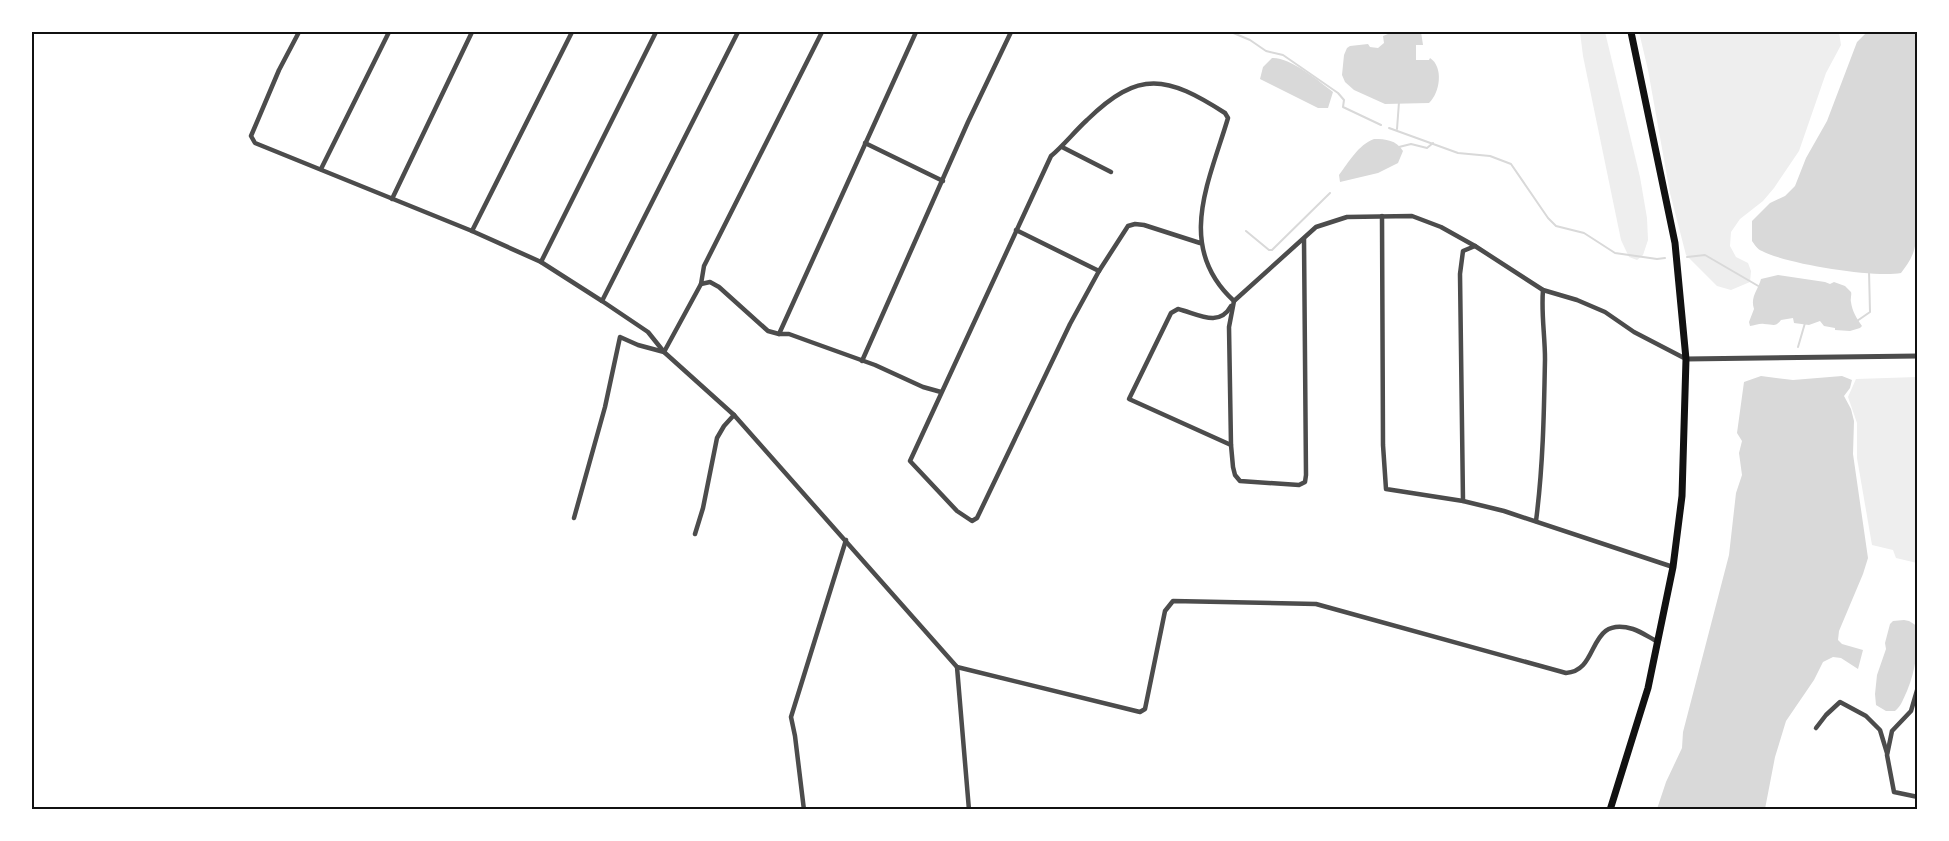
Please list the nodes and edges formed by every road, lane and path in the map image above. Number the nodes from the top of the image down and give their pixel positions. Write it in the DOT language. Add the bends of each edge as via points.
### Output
graph roads {
  1 [pos="299,32"];
  2 [pos="389,32"];
  3 [pos="471,32"];
  4 [pos="572,32"];
  5 [pos="656,32"];
  6 [pos="738,32"];
  7 [pos="822,32"];
  8 [pos="916,32"];
  9 [pos="1011,32"];
  10 [pos="1631,32"];
  11 [pos="865,144"];
  12 [pos="1062,147"];
  13 [pos="321,169"];
  14 [pos="1111,172"];
  15 [pos="943,180"];
  16 [pos="392,199"];
  17 [pos="1382,216"];
  18 [pos="1016,230"];
  19 [pos="472,231"];
  20 [pos="1304,239"];
  21 [pos="1200,243"];
  22 [pos="1475,246"];
  23 [pos="541,262"];
  24 [pos="1099,271"];
  25 [pos="701,284"];
  26 [pos="1543,290"];
  27 [pos="603,301"];
  28 [pos="1234,301"];
  29 [pos="1224,316"];
  30 [pos="1229,327"];
  31 [pos="779,334"];
  32 [pos="664,352"];
  33 [pos="1917,356"];
  34 [pos="1686,359"];
  35 [pos="862,361"];
  36 [pos="941,392"];
  37 [pos="734,415"];
  38 [pos="1231,445"];
  39 [pos="1463,501"];
  40 [pos="574,518"];
  41 [pos="1536,521"];
  42 [pos="695,534"];
  43 [pos="846,540"];
  44 [pos="1673,567"];
  45 [pos="1658,642"];
  46 [pos="957,667"];
  47 [pos="1917,687"];
  48 [pos="1816,728"];
  49 [pos="1887,755"];
  50 [pos="1917,797"];
  51 [pos="804,810"];
  52 [pos="969,810"];
  53 [pos="1610,810"];
  1 -- 13 [label="street" via="251,136 255,144"];
  2 -- 13 [label="street"];
  3 -- 16 [label="street"];
  4 -- 19 [label="street"];
  5 -- 23 [label="street"];
  6 -- 27 [label="street"];
  7 -- 25 [label="street" via="704,266"];
  8 -- 11 [label="street"];
  9 -- 15 [label="street"];
  10 -- 34 [label="main road" via="1675,243"];
  11 -- 15 [label="street"];
  11 -- 31 [label="street"];
  12 -- 14 [label="street"];
  12 -- 18 [label="street" via="1051,156"];
  12 -- 21 [label="street" via="1106,103 1139,85 1183,88 1225,113 1228,118 1202,207"];
  13 -- 16 [label="street"];
  15 -- 35 [label="street"];
  16 -- 19 [label="street"];
  17 -- 20 [label="street" via="1347,217 1316,227"];
  17 -- 22 [label="street" via="1412,216"];
  17 -- 39 [label="street" via="1386,489"];
  18 -- 24 [label="street"];
  18 -- 36 [label="street"];
  19 -- 23 [label="street"];
  20 -- 28 [label="street"];
  20 -- 38 [label="street" via="1305,482 1299,485 1240,481 1235,476"];
  21 -- 24 [label="street" via="1135,224 1128,226"];
  21 -- 28 [label="street" via="1213,278"];
  22 -- 26 [label="street"];
  22 -- 39 [label="street" via="1463,251 1460,274"];
  23 -- 27 [label="street"];
  24 -- 36 [label="street" via="1065,333 977,518 972,521 957,511 910,461"];
  25 -- 31 [label="street" via="710,282 719,287 768,331"];
  25 -- 32 [label="street"];
  26 -- 34 [label="street" via="1599,309"];
  26 -- 41 [label="street" via="1543,449"];
  27 -- 32 [label="street" via="648,332"];
  28 -- 29 [label="street"];
  28 -- 30 [label="street"];
  29 -- 30 [label="street"];
  29 -- 38 [label="street" via="1216,319 1175,309 1129,399"];
  30 -- 38 [label="street"];
  31 -- 35 [label="street" via="789,334"];
  32 -- 37 [label="street"];
  32 -- 40 [label="street" via="620,337"];
  33 -- 34 [label="street"];
  34 -- 44 [label="main road" via="1682,496"];
  35 -- 36 [label="street"];
  37 -- 42 [label="street" via="717,438"];
  37 -- 43 [label="street"];
  39 -- 41 [label="street"];
  41 -- 44 [label="street"];
  43 -- 46 [label="street"];
  43 -- 51 [label="street" via="791,717"];
  44 -- 45 [label="main road"];
  45 -- 46 [label="street" via="1631,629 1616,627 1599,636 1587,663 1576,672 1566,673 1316,604 1173,601 1165,610 1145,709 1140,712"];
  45 -- 53 [label="main road" via="1648,688"];
  46 -- 52 [label="street"];
  47 -- 49 [label="street" via="1911,711 1892,731"];
  48 -- 49 [label="street" via="1840,702 1866,716 1880,730"];
  49 -- 50 [label="street" via="1893,792"];
}
